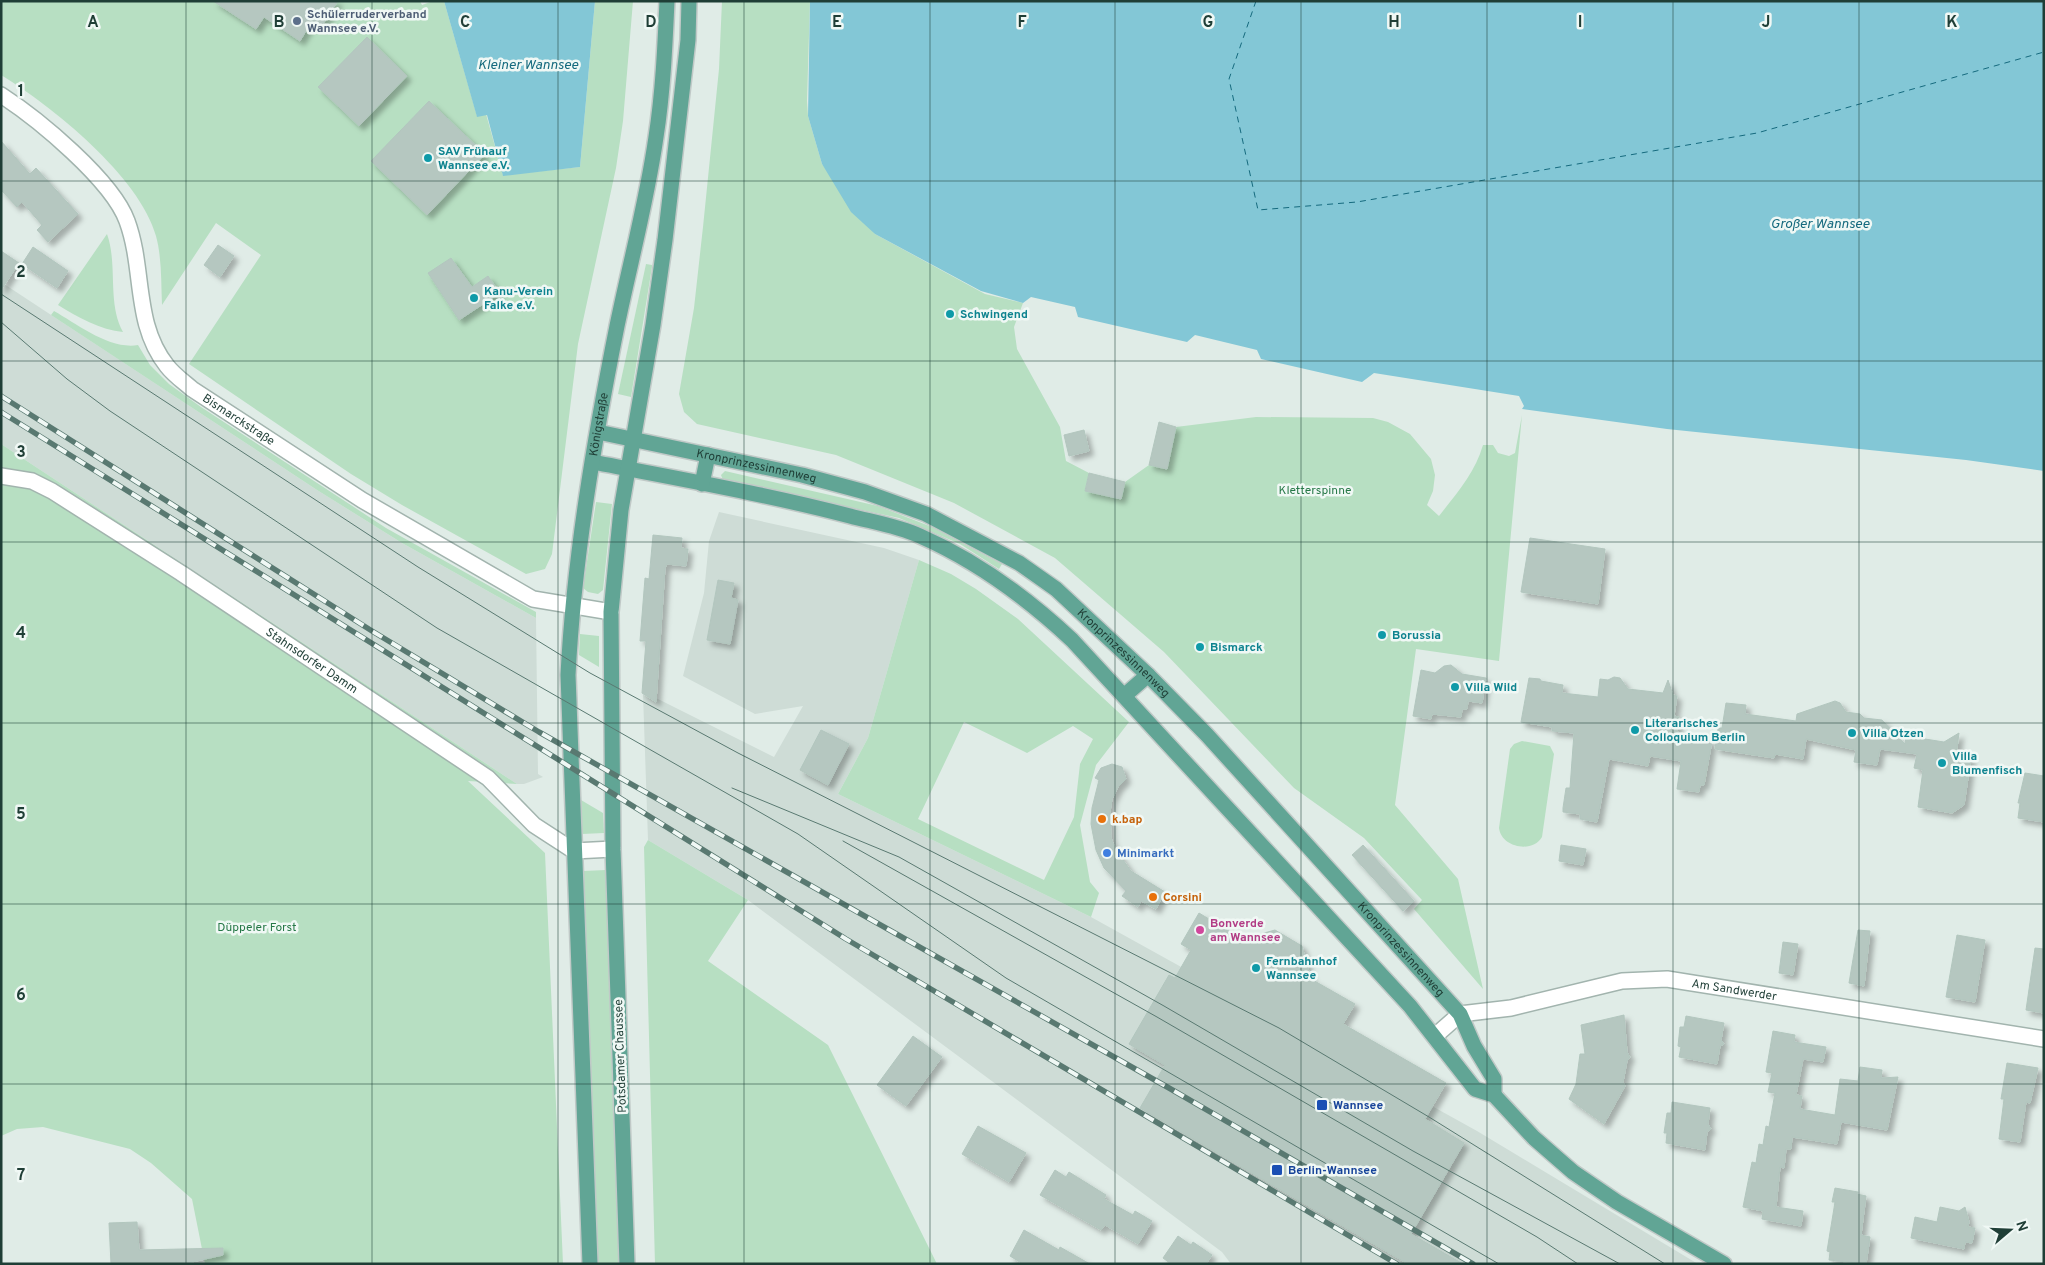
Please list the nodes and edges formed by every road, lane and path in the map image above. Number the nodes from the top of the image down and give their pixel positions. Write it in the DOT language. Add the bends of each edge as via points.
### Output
graph roads {
  1 [pos="667,1"];
  2 [pos="688,1"];
  3 [pos="1,95"];
  4 [pos="598,432"];
  5 [pos="633,439"];
  6 [pos="708,455"];
  7 [pos="594,462"];
  8 [pos="628,469"];
  9 [pos="1,476"];
  10 [pos="702,484"];
  11 [pos="572,607"];
  12 [pos="611,612"];
  13 [pos="1148,675"];
  14 [pos="1124,696"];
  15 [pos="613,849"];
  16 [pos="574,851"];
  17 [pos="1460,1014"];
  18 [pos="1434,1036"];
  19 [pos="2044,1039"];
  20 [pos="1494,1095"];
  21 [pos="590,1264"];
  22 [pos="627,1264"];
  23 [pos="1724,1264"];
  1 -- 4 [label="main road, Königstraße" via="656,137"];
  2 -- 5 [label="main road" via="688,40 665,240"];
  3 -- 11 [label="street, Bismarckstraße" via="49,130 115,199 134,242 147,333 168,368 192,389 362,500 533,599"];
  4 -- 5 [label="main road, Kronprinzessinnenweg"];
  4 -- 7 [label="main road, Königstraße"];
  5 -- 6 [label="main road, Kronprinzessinnenweg"];
  5 -- 8 [label="main road"];
  6 -- 10 [label="main road"];
  6 -- 13 [label="main road, Kronprinzessinnenweg" via="865,492 926,514 972,536 1019,562 1056,590"];
  7 -- 8 [label="main road"];
  7 -- 11 [label="main road, Königstraße"];
  8 -- 10 [label="main road"];
  8 -- 12 [label="main road"];
  9 -- 16 [label="street, Stahnsdorfer Damm" via="32,481 52,491 181,573 488,778 534,825"];
  10 -- 14 [label="main road" via="822,509 899,530 963,556 1039,609"];
  11 -- 12 [label="street, Bismarckstraße"];
  11 -- 16 [label="main road, Königstraße" via="568,675"];
  12 -- 15 [label="main road"];
  13 -- 14 [label="main road"];
  13 -- 17 [label="main road, Kronprinzessinnenweg"];
  14 -- 18 [label="main road"];
  15 -- 16 [label="street"];
  15 -- 22 [label="main road, Potsdamer Chaussee"];
  16 -- 21 [label="main road"];
  17 -- 18 [label="street"];
  17 -- 19 [label="street, Am Sandwerder" via="1511,1008 1622,981 1667,979"];
  17 -- 20 [label="main road, Kronprinzessinnenweg" via="1494,1079"];
  18 -- 20 [label="main road" via="1475,1089"];
  20 -- 23 [label="main road" via="1534,1138 1573,1172 1617,1202"];
}
